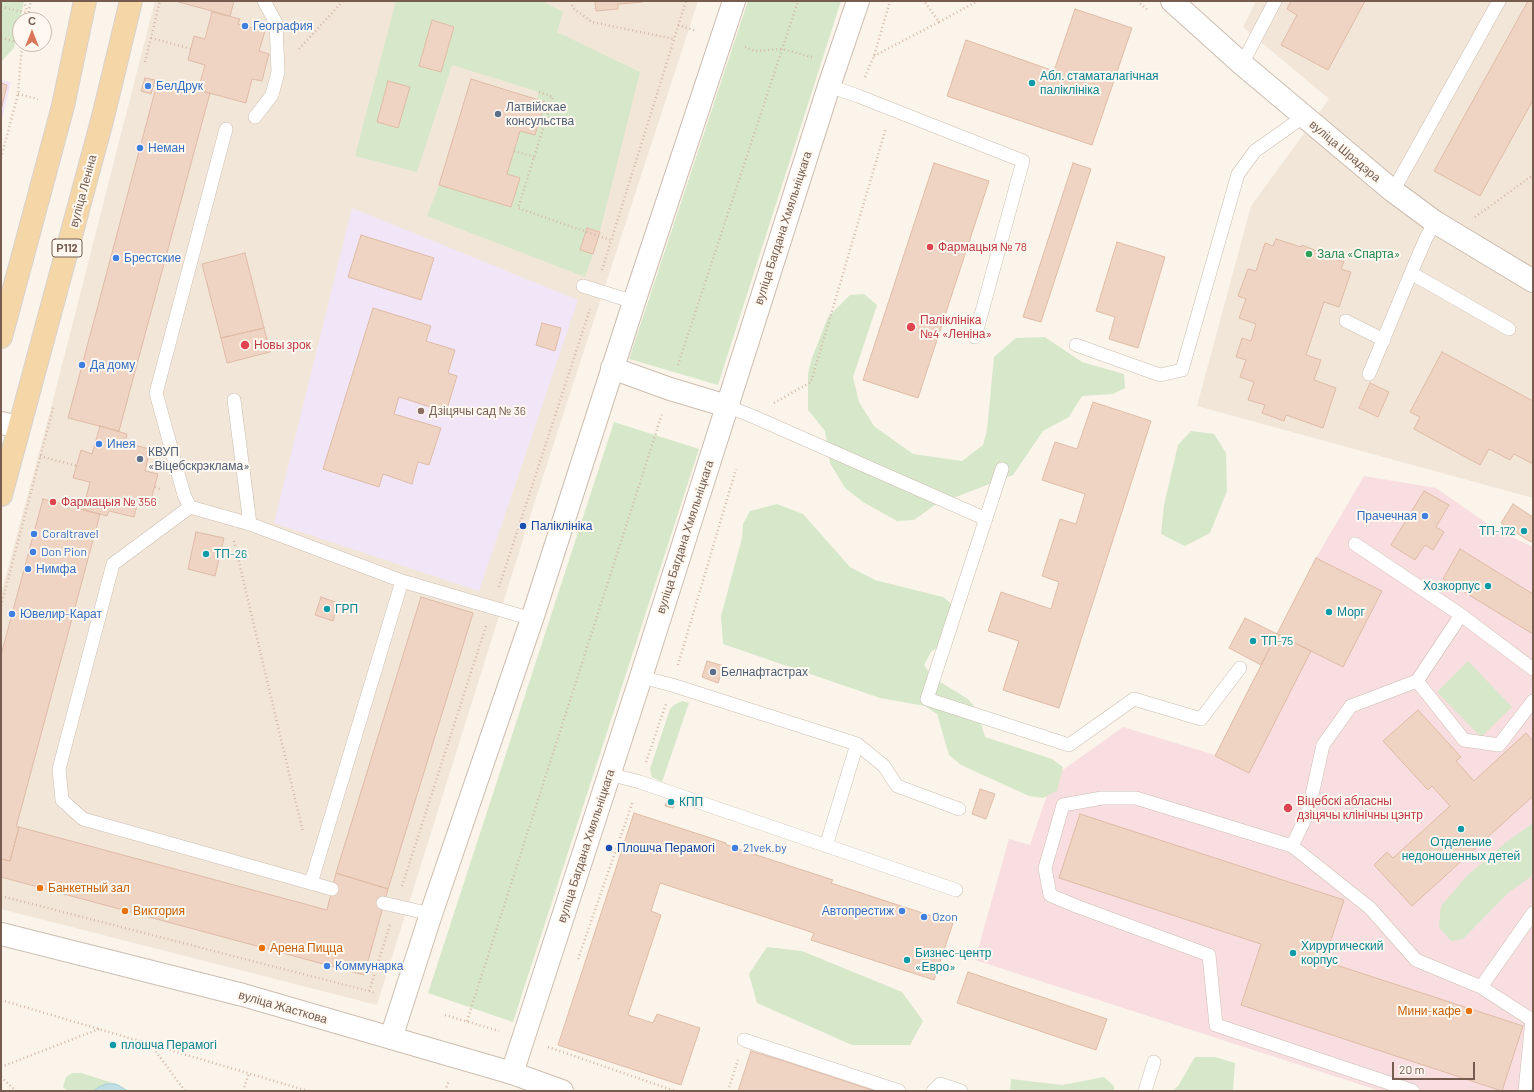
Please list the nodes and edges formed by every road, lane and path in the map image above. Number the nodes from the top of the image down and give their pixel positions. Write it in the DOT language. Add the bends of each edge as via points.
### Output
graph roads {
  1 [pos="23,1"];
  2 [pos="32,1"];
  3 [pos="85,1"];
  4 [pos="131,1"];
  5 [pos="264,1"];
  6 [pos="343,1"];
  7 [pos="571,1"];
  8 [pos="686,1"];
  9 [pos="734,1"];
  10 [pos="798,1"];
  11 [pos="858,1"];
  12 [pos="890,1"];
  13 [pos="924,1"];
  14 [pos="978,1"];
  15 [pos="1172,1"];
  16 [pos="1275,1"];
  17 [pos="1499,1"];
  18 [pos="1,7"];
  19 [pos="24,12"];
  20 [pos="28,12"];
  21 [pos="29,12"];
  22 [pos="939,22"];
  23 [pos="678,25"];
  24 [pos="1,38"];
  25 [pos="151,38"];
  26 [pos="674,39"];
  27 [pos="722,40"];
  28 [pos="12,41"];
  29 [pos="782,48"];
  30 [pos="191,49"];
  31 [pos="21,52"];
  32 [pos="874,56"];
  33 [pos="836,64"];
  34 [pos="1242,64"];
  35 [pos="278,72"];
  36 [pos="829,86"];
  37 [pos="539,92"];
  38 [pos="18,94"];
  39 [pos="858,96"];
  40 [pos="39,99"];
  41 [pos="255,116"];
  42 [pos="1303,116"];
  43 [pos="226,130"];
  44 [pos="514,151"];
  45 [pos="535,157"];
  46 [pos="1,158"];
  47 [pos="1533,175"];
  48 [pos="1393,191"];
  49 [pos="1474,217"];
  50 [pos="1435,222"];
  51 [pos="610,240"];
  52 [pos="1411,273"];
  53 [pos="1533,281"];
  54 [pos="583,286"];
  55 [pos="596,291"];
  56 [pos="634,302"];
  57 [pos="1346,321"];
  58 [pos="1509,329"];
  59 [pos="1,337"];
  60 [pos="975,337"];
  61 [pos="1384,340"];
  62 [pos="1076,345"];
  63 [pos="612,368"];
  64 [pos="1369,374"];
  65 [pos="670,389"];
  66 [pos="234,400"];
  67 [pos="727,406"];
  68 [pos="752,416"];
  69 [pos="10,425"];
  70 [pos="40,456"];
  71 [pos="76,466"];
  72 [pos="736,468"];
  73 [pos="1002,469"];
  74 [pos="1,495"];
  75 [pos="190,507"];
  76 [pos="228,518"];
  77 [pos="986,519"];
  78 [pos="250,524"];
  79 [pos="1354,544"];
  80 [pos="402,581"];
  81 [pos="492,608"];
  82 [pos="1461,615"];
  83 [pos="532,619"];
  84 [pos="1240,668"];
  85 [pos="1533,670"];
  86 [pos="641,676"];
  87 [pos="1417,681"];
  88 [pos="672,685"];
  89 [pos="1533,701"];
  90 [pos="857,744"];
  91 [pos="609,774"];
  92 [pos="640,782"];
  93 [pos="959,809"];
  94 [pos="304,836"];
  95 [pos="826,846"];
  96 [pos="1292,846"];
  97 [pos="311,883"];
  98 [pos="332,889"];
  99 [pos="956,890"];
  100 [pos="1,896"];
  101 [pos="389,905"];
  102 [pos="1533,913"];
  103 [pos="431,914"];
  104 [pos="1,934"];
  105 [pos="576,966"];
  106 [pos="1481,987"];
  107 [pos="369,991"];
  108 [pos="376,993"];
  109 [pos="1,1000"];
  110 [pos="445,1015"];
  111 [pos="467,1021"];
  112 [pos="100,1029"];
  113 [pos="505,1033"];
  114 [pos="391,1038"];
  115 [pos="550,1040"];
  116 [pos="744,1040"];
  117 [pos="151,1044"];
  118 [pos="1154,1062"];
  119 [pos="1,1067"];
  120 [pos="249,1073"];
  121 [pos="512,1073"];
  122 [pos="1,1077"];
  123 [pos="16,1091"];
  124 [pos="185,1091"];
  125 [pos="243,1091"];
  126 [pos="308,1091"];
  127 [pos="562,1091"];
  128 [pos="675,1091"];
  129 [pos="728,1091"];
  130 [pos="899,1091"];
  131 [pos="933,1091"];
  132 [pos="961,1091"];
  133 [pos="1145,1091"];
  134 [pos="1413,1091"];
  135 [pos="1525,1091"];
  1 -- 20 [label="path"];
  2 -- 21 [label="path"];
  3 -- 59 [label="main road" via="63,106"];
  4 -- 69 [label="main road, вуліца Леніна / Р112" via="99,130"];
  5 -- 35 [label="lane" via="276,23"];
  6 -- 35 [label="path"];
  7 -- 26 [label="path" via="573,8 592,22"];
  8 -- 23 [label="path"];
  9 -- 27 [label="street"];
  10 -- 29 [label="path"];
  11 -- 33 [label="street, вуліца Багдана Хмяльніцкага"];
  12 -- 32 [label="path"];
  13 -- 22 [label="path"];
  14 -- 22 [label="path"];
  15 -- 34 [label="street, вуліца Шрадэра"];
  16 -- 34 [label="lane"];
  17 -- 48 [label="lane"];
  18 -- 19 [label="path"];
  22 -- 32 [label="path"];
  23 -- 26 [label="path"];
  23 -- 27 [label="path"];
  24 -- 28 [label="path"];
  25 -- 30 [label="path"];
  26 -- 51 [label="path"];
  27 -- 29 [label="path" via="756,51"];
  27 -- 56 [label="street"];
  29 -- 33 [label="path"];
  29 -- 65 [label="path"];
  31 -- 38 [label="path"];
  32 -- 39 [label="path"];
  33 -- 36 [label="street, вуліца Багдана Хмяльніцкага"];
  34 -- 42 [label="street, вуліца Шрадэра"];
  35 -- 41 [label="lane" via="272,95"];
  36 -- 39 [label="lane"];
  36 -- 67 [label="street, вуліца Багдана Хмяльніцкага"];
  37 -- 45 [label="path" via="552,97"];
  38 -- 40 [label="path"];
  38 -- 46 [label="path"];
  39 -- 60 [label="lane" via="1023,161"];
  39 -- 68 [label="path" via="886,128 811,382"];
  42 -- 48 [label="street, вуліца Шрадэра"];
  42 -- 62 [label="lane" via="1255,151 1238,174 1182,370 1160,376"];
  43 -- 75 [label="lane" via="156,393 184,495"];
  44 -- 45 [label="path"];
  45 -- 51 [label="path" via="518,208"];
  47 -- 49 [label="path"];
  48 -- 50 [label="street, вуліца Шрадэра"];
  50 -- 52 [label="lane"];
  50 -- 53 [label="street, вуліца Шрадэра"];
  51 -- 55 [label="path"];
  52 -- 58 [label="lane"];
  52 -- 61 [label="lane"];
  54 -- 55 [label="lane"];
  55 -- 56 [label="lane"];
  55 -- 81 [label="path"];
  56 -- 63 [label="street"];
  57 -- 61 [label="lane"];
  61 -- 64 [label="lane"];
  63 -- 65 [label="street"];
  63 -- 83 [label="street"];
  65 -- 67 [label="street"];
  65 -- 111 [label="path"];
  66 -- 78 [label="lane"];
  67 -- 68 [label="lane"];
  67 -- 86 [label="street, вуліца Багдана Хмяльніцкага"];
  68 -- 77 [label="lane"];
  69 -- 74 [label="main road, вуліца Леніна / Р112"];
  70 -- 71 [label="path"];
  72 -- 88 [label="path"];
  73 -- 77 [label="lane"];
  75 -- 76 [label="lane"];
  75 -- 97 [label="lane" via="112,564 59,769 62,800 83,819"];
  76 -- 78 [label="lane"];
  76 -- 94 [label="path"];
  77 -- 84 [label="lane" via="928,699 1069,745 1134,699 1201,719"];
  78 -- 80 [label="lane"];
  79 -- 82 [label="lane"];
  80 -- 81 [label="lane"];
  80 -- 97 [label="lane"];
  81 -- 83 [label="lane"];
  81 -- 101 [label="path"];
  82 -- 85 [label="lane"];
  82 -- 87 [label="lane"];
  83 -- 103 [label="street"];
  86 -- 88 [label="lane"];
  86 -- 91 [label="street, вуліца Багдана Хмяльніцкага"];
  87 -- 89 [label="lane" via="1464,740 1499,745"];
  87 -- 96 [label="lane" via="1351,706 1323,745 1308,813"];
  88 -- 90 [label="lane"];
  88 -- 92 [label="path"];
  90 -- 93 [label="lane" via="884,766 897,786"];
  90 -- 95 [label="lane"];
  91 -- 92 [label="lane"];
  91 -- 121 [label="street, вуліца Багдана Хмяльніцкага"];
  92 -- 95 [label="lane"];
  92 -- 105 [label="path"];
  95 -- 99 [label="lane"];
  96 -- 106 [label="lane" via="1370,908 1416,960"];
  96 -- 134 [label="lane" via="1136,798 1102,798 1063,805 1045,868 1050,895 1209,955 1216,1025"];
  97 -- 98 [label="lane"];
  100 -- 107 [label="path"];
  101 -- 103 [label="lane"];
  101 -- 107 [label="path"];
  102 -- 106 [label="lane"];
  103 -- 114 [label="street"];
  104 -- 114 [label="street, вуліца Жасткова" via="243,995"];
  106 -- 135 [label="lane" via="1532,1020"];
  107 -- 108 [label="path"];
  109 -- 112 [label="path"];
  110 -- 111 [label="path"];
  111 -- 113 [label="path"];
  112 -- 117 [label="path"];
  112 -- 119 [label="path"];
  114 -- 121 [label="street, вуліца Жасткова"];
  115 -- 128 [label="path" via="548,1047"];
  116 -- 129 [label="path"];
  116 -- 130 [label="lane"];
  117 -- 120 [label="path"];
  117 -- 124 [label="path"];
  118 -- 133 [label="lane"];
  120 -- 125 [label="path"];
  120 -- 126 [label="path"];
  121 -- 127 [label="street, вуліца Жасткова"];
  122 -- 123 [label="path"];
  131 -- 132 [label="lane" via="940,1084"];
}
